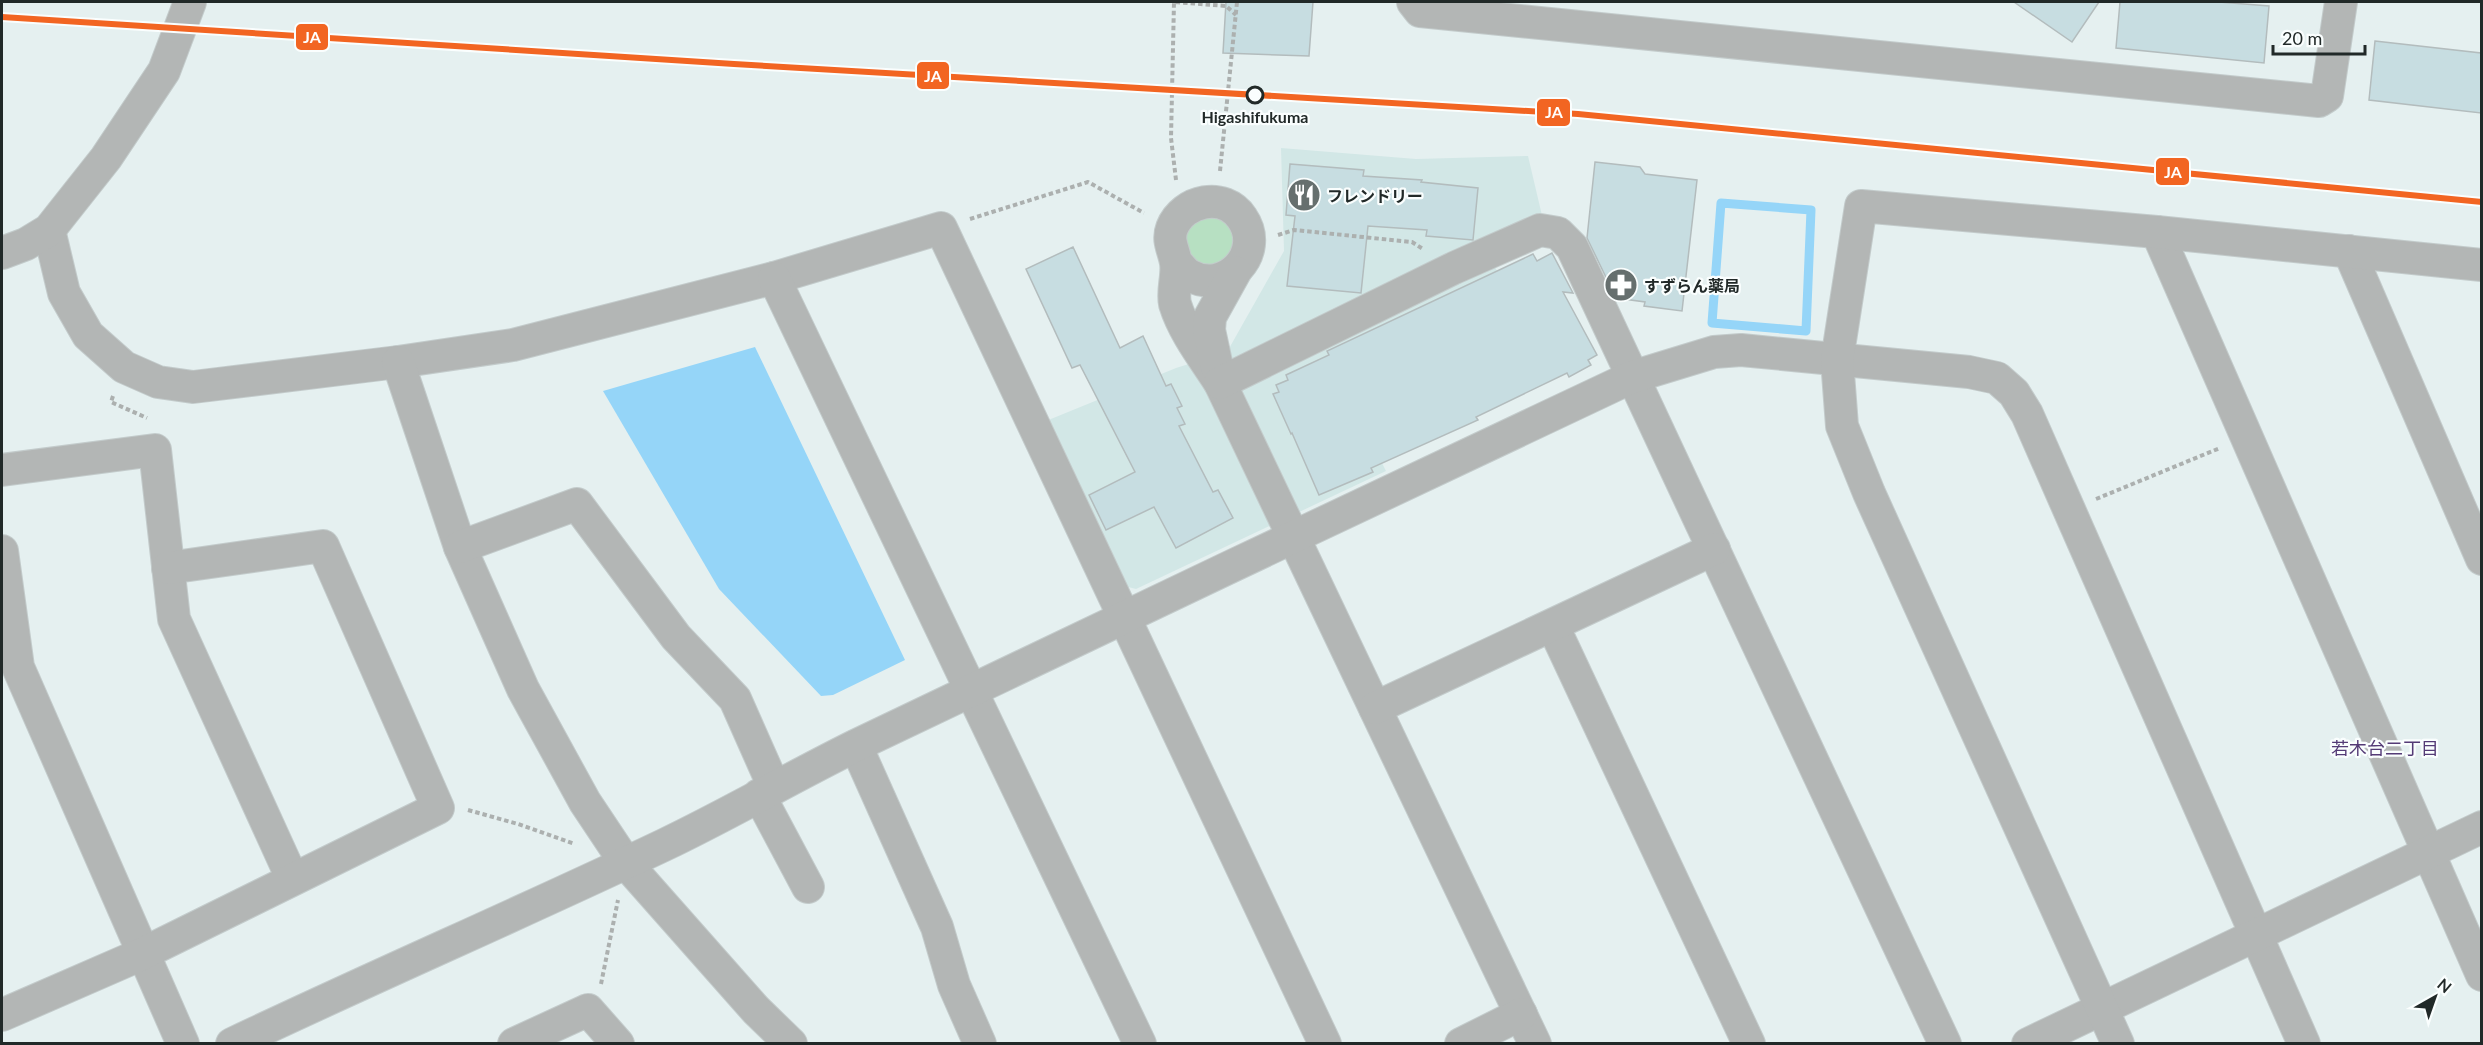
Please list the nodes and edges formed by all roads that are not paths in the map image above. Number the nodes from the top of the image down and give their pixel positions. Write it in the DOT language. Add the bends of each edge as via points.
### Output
graph roads {
  1 [pos="189,2"];
  2 [pos="1413,2"];
  3 [pos="2341,2"];
  4 [pos="49,230"];
  5 [pos="2157,232"];
  6 [pos="2349,251"];
  7 [pos="2,252"];
  8 [pos="1176,262"];
  9 [pos="2481,265"];
  10 [pos="1235,272"];
  11 [pos="774,278"];
  12 [pos="1838,360"];
  13 [pos="398,362"];
  14 [pos="1632,377"];
  15 [pos="1221,382"];
  16 [pos="2,470"];
  17 [pos="1295,536"];
  18 [pos="460,547"];
  19 [pos="1714,549"];
  20 [pos="2,551"];
  21 [pos="2481,559"];
  22 [pos="168,568"];
  23 [pos="1123,617"];
  24 [pos="1553,626"];
  25 [pos="973,690"];
  26 [pos="1375,708"];
  27 [pos="856,746"];
  28 [pos="766,791"];
  29 [pos="2481,827"];
  30 [pos="2428,852"];
  31 [pos="625,862"];
  32 [pos="292,878"];
  33 [pos="808,887"];
  34 [pos="2257,934"];
  35 [pos="142,954"];
  36 [pos="2481,975"];
  37 [pos="2103,1008"];
  38 [pos="1521,1014"];
  39 [pos="2,1015"];
  40 [pos="183,1044"];
  41 [pos="232,1044"];
  42 [pos="514,1044"];
  43 [pos="618,1044"];
  44 [pos="791,1044"];
  45 [pos="980,1044"];
  46 [pos="1140,1044"];
  47 [pos="1325,1044"];
  48 [pos="1461,1044"];
  49 [pos="1535,1044"];
  50 [pos="1749,1044"];
  51 [pos="1945,1044"];
  52 [pos="2028,1044"];
  53 [pos="2118,1044"];
  54 [pos="2304,1044"];
  1 -- 4 [label="street" via="164,71 106,158"];
  2 -- 3 [label="street" via="1420,11 2319,101 2327,96"];
  4 -- 7 [label="street"];
  4 -- 13 [label="street" via="64,293 88,335 124,367 158,382 193,387"];
  5 -- 6 [label="street"];
  5 -- 12 [label="street" via="1861,206"];
  5 -- 30 [label="street"];
  6 -- 9 [label="street"];
  6 -- 21 [label="street"];
  8 -- 10 [label="street" via="1187,274 1203,281 1220,280"];
  8 -- 10 [label="street" via="1170,246 1176,221 1197,203 1217,202 1241,216 1248,230 1250,244 1245,260"];
  8 -- 15 [label="street" via="1174,302 1186,331"];
  10 -- 15 [label="street" via="1210,317 1209,330"];
  11 -- 13 [label="street" via="513,345"];
  11 -- 23 [label="street" via="941,228"];
  11 -- 25 [label="street"];
  12 -- 14 [label="street" via="1741,350 1714,352"];
  12 -- 34 [label="street" via="1969,372 1997,378 2014,393 2071,510"];
  12 -- 37 [label="street" via="1842,426 1869,493"];
  13 -- 18 [label="street"];
  14 -- 15 [label="street" via="1572,247 1558,234 1540,230"];
  14 -- 17 [label="street"];
  14 -- 19 [label="street"];
  15 -- 17 [label="street"];
  16 -- 22 [label="street" via="155,450"];
  17 -- 23 [label="street"];
  17 -- 26 [label="street"];
  18 -- 28 [label="street" via="577,504 676,637 735,699"];
  18 -- 31 [label="street" via="523,688 585,801"];
  19 -- 24 [label="street"];
  19 -- 51 [label="street"];
  20 -- 35 [label="street" via="18,667"];
  22 -- 32 [label="street" via="174,619"];
  22 -- 32 [label="street" via="323,546 438,808"];
  23 -- 25 [label="street"];
  23 -- 47 [label="street"];
  24 -- 26 [label="street"];
  24 -- 50 [label="street"];
  25 -- 27 [label="street"];
  25 -- 46 [label="street"];
  26 -- 38 [label="street"];
  27 -- 28 [label="street"];
  27 -- 45 [label="street" via="937,927 954,985"];
  28 -- 31 [label="street"];
  28 -- 33 [label="street"];
  29 -- 30 [label="street"];
  30 -- 34 [label="street"];
  30 -- 36 [label="street"];
  31 -- 41 [label="street"];
  31 -- 44 [label="street"];
  32 -- 35 [label="street"];
  34 -- 37 [label="street"];
  34 -- 54 [label="street"];
  35 -- 39 [label="street"];
  35 -- 40 [label="street"];
  37 -- 52 [label="street"];
  37 -- 53 [label="street"];
  38 -- 48 [label="street"];
  38 -- 49 [label="street"];
  42 -- 43 [label="street" via="588,1010"];
}
